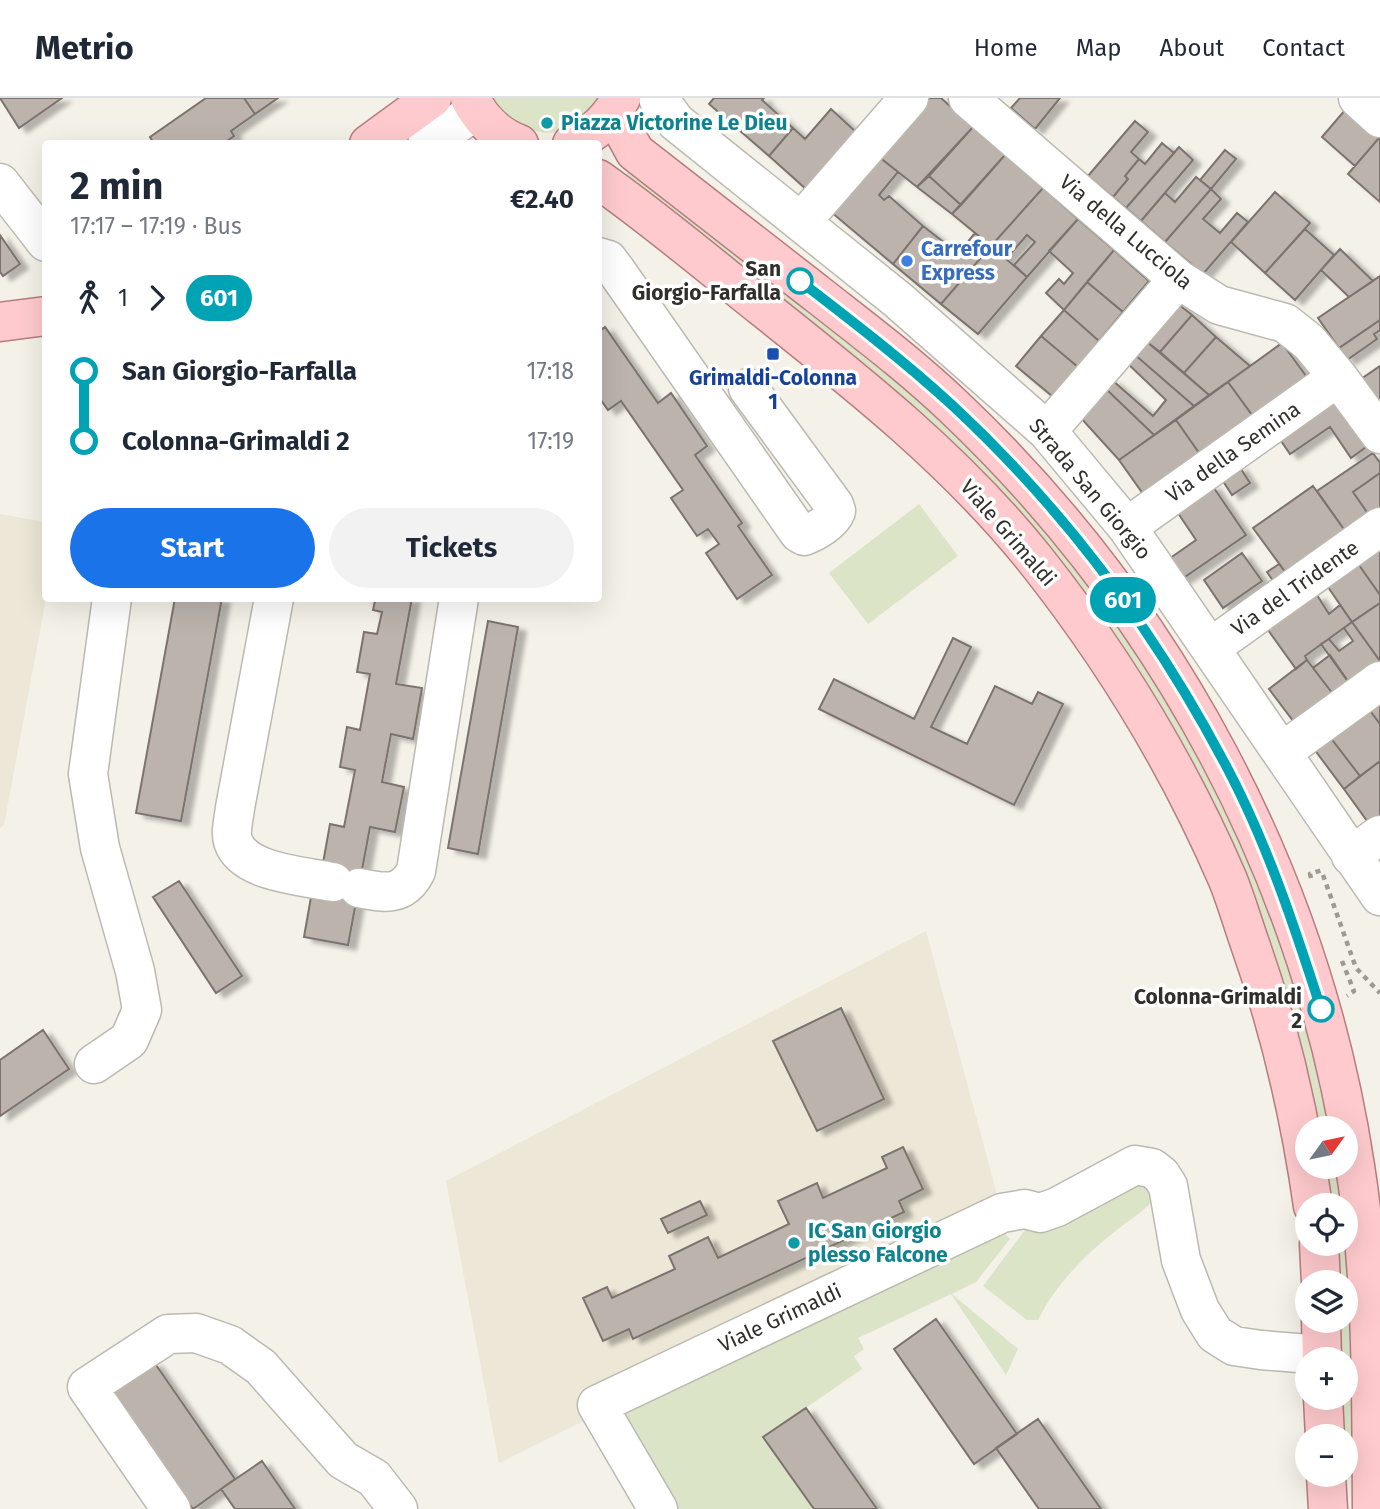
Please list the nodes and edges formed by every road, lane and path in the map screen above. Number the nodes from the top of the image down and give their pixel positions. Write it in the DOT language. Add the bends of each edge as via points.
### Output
graph roads {
  1 [pos="432,98"];
  2 [pos="909,98"];
  3 [pos="968,98"];
  4 [pos="1358,98"];
  5 [pos="473,104"];
  6 [pos="617,105"];
  7 [pos="661,106"];
  8 [pos="1380,118"];
  9 [pos="374,140"];
  10 [pos="432,140"];
  11 [pos="511,140"];
  12 [pos="581,140"];
  13 [pos="602,182"];
  14 [pos="0,183"];
  15 [pos="802,222"];
  16 [pos="42,237"];
  17 [pos="602,258"];
  18 [pos="1178,279"];
  19 [pos="42,317"];
  20 [pos="0,322"];
  21 [pos="1338,377"];
  22 [pos="748,388"];
  23 [pos="1047,430"];
  24 [pos="1380,434"];
  25 [pos="1127,527"];
  26 [pos="1380,527"];
  27 [pos="111,602"];
  28 [pos="273,602"];
  29 [pos="458,602"];
  30 [pos="1210,648"];
  31 [pos="1380,681"];
  32 [pos="1282,752"];
  33 [pos="1345,857"];
  34 [pos="1315,887"];
  35 [pos="1380,896"];
  36 [pos="1339,952"];
  37 [pos="1380,993"];
  38 [pos="1346,996"];
  39 [pos="94,1064"];
  40 [pos="1345,1116"];
  41 [pos="1358,1172"];
  42 [pos="1357,1180"];
  43 [pos="1311,1193"];
  44 [pos="1380,1215"];
  45 [pos="1322,1345"];
  46 [pos="1376,1398"];
  47 [pos="1327,1487"];
  48 [pos="171,1509"];
  49 [pos="398,1509"];
  50 [pos="659,1509"];
  51 [pos="1328,1509"];
  52 [pos="1372,1509"];
  1 -- 9 [label="main road"];
  2 -- 15 [label="street"];
  3 -- 18 [label="street, Via della Lucciola"];
  4 -- 8 [label="street"];
  5 -- 10 [label="street"];
  5 -- 11 [label="main road" via="486,123"];
  6 -- 12 [label="main road" via="601,126"];
  6 -- 40 [label="main road" via="635,152 953,406 1068,527 1124,602 1180,684 1225,764 1268,857 1328,1033"];
  7 -- 15 [label="street, Strada San Giorgio"];
  13 -- 43 [label="main road, Viale Grimaldi" via="857,382 920,438 1032,556 1086,628 1141,711 1228,881 1283,1047"];
  14 -- 16 [label="street"];
  15 -- 23 [label="street, Strada San Giorgio"];
  17 -- 22 [label="street" via="617,272 804,536 834,516 834,505"];
  18 -- 21 [label="street, Via della Lucciola" via="1219,305 1285,323 1309,342"];
  18 -- 23 [label="street"];
  19 -- 20 [label="main road"];
  21 -- 24 [label="street, Via della Lucciola"];
  21 -- 25 [label="street, Via della Semina"];
  23 -- 25 [label="street, Strada San Giorgio"];
  25 -- 30 [label="street, Strada San Giorgio"];
  26 -- 30 [label="street, Via del Tridente"];
  27 -- 39 [label="street" via="88,774 100,848 142,1010 129,1040"];
  28 -- 29 [label="street" via="232,839 238,852 256,866 396,891 410,883 416,871"];
  30 -- 32 [label="street, Strada San Giorgio"];
  31 -- 32 [label="street"];
  32 -- 33 [label="street, Strada San Giorgio"];
  33 -- 34 [label="path" via="1310,874"];
  33 -- 35 [label="street, Strada San Giorgio"];
  33 -- 37 [label="path" via="1356,968"];
  36 -- 38 [label="path" via="1354,991"];
  41 -- 44 [label="street"];
  42 -- 46 [label="main road"];
  45 -- 50 [label="street, Viale Grimaldi" via="1234,1346 1216,1334 1200,1310 1181,1260 1168,1186 1152,1168 1135,1164 1057,1207 1040,1213 1025,1209 1002,1213 597,1405"];
  46 -- 52 [label="main road"];
  47 -- 51 [label="main road"];
  48 -- 49 [label="street" via="87,1387 168,1334 196,1333 230,1345 261,1367 343,1460 374,1478"];
}
